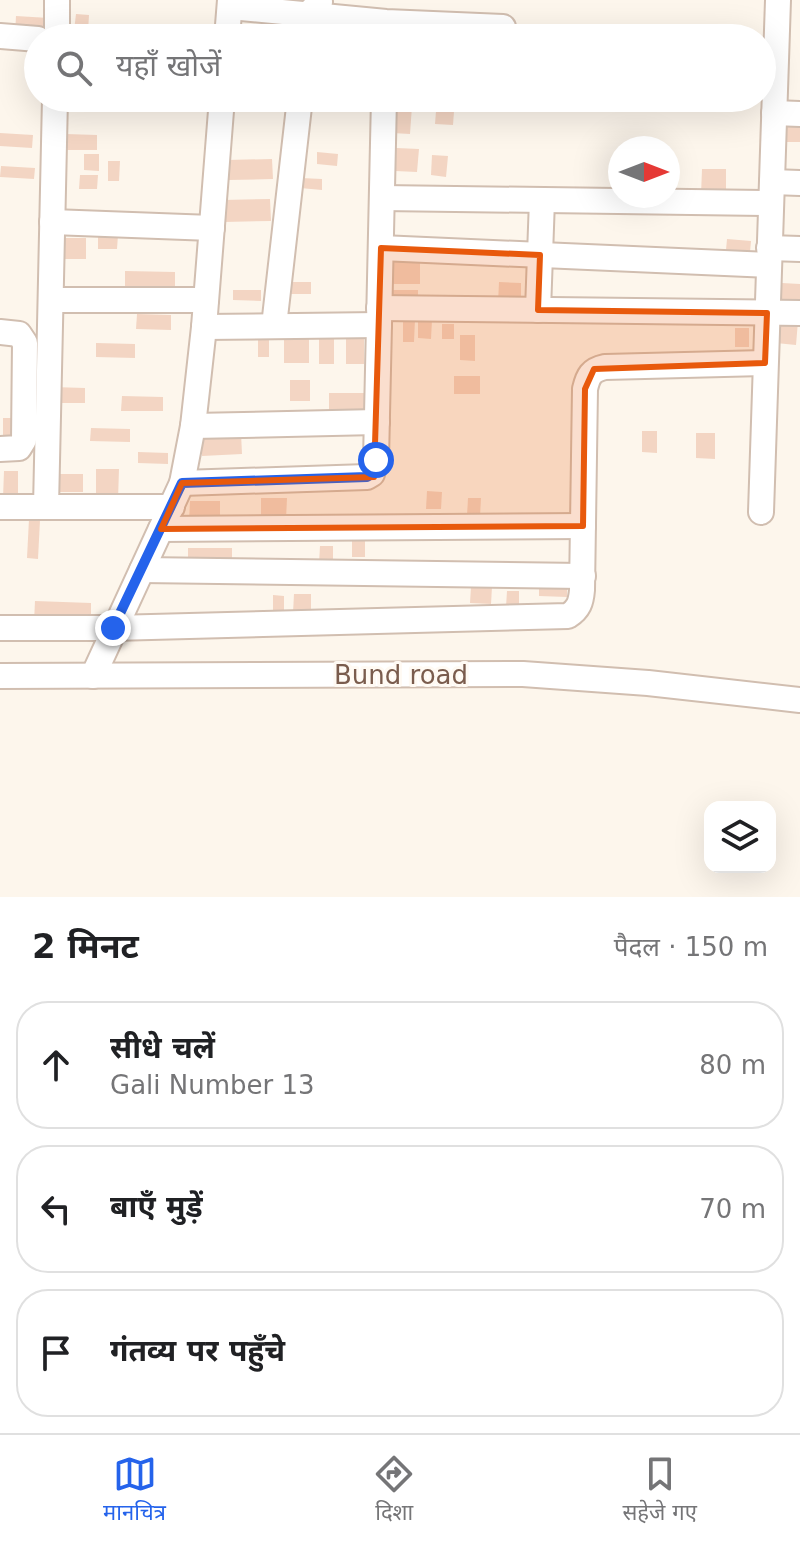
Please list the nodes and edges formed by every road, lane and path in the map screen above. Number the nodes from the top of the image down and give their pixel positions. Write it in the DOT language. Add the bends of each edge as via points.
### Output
graph roads {
  1 [pos="57,0"];
  2 [pos="778,0"];
  3 [pos="230,4"];
  4 [pos="315,7"];
  5 [pos="386,20"];
  6 [pos="57,24"];
  7 [pos="228,24"];
  8 [pos="453,24"];
  9 [pos="0,36"];
  10 [pos="24,38"];
  11 [pos="788,46"];
  12 [pos="776,103"];
  13 [pos="55,112"];
  14 [pos="221,112"];
  15 [pos="298,112"];
  16 [pos="384,112"];
  17 [pos="774,113"];
  18 [pos="800,114"];
  19 [pos="800,183"];
  20 [pos="771,192"];
  21 [pos="382,198"];
  22 [pos="542,200"];
  23 [pos="52,222"];
  24 [pos="212,228"];
  25 [pos="381,248"];
  26 [pos="800,249"];
  27 [pos="540,255"];
  28 [pos="769,256"];
  29 [pos="51,300"];
  30 [pos="206,300"];
  31 [pos="538,310"];
  32 [pos="767,313"];
  33 [pos="800,313"];
  34 [pos="379,316"];
  35 [pos="274,326"];
  36 [pos="204,327"];
  37 [pos="0,332"];
  38 [pos="765,363"];
  39 [pos="377,422"];
  40 [pos="193,426"];
  41 [pos="0,449"];
  42 [pos="182,483"];
  43 [pos="0,507"];
  44 [pos="46,507"];
  45 [pos="172,507"];
  46 [pos="761,512"];
  47 [pos="583,526"];
  48 [pos="161,529"];
  49 [pos="142,570"];
  50 [pos="583,576"];
  51 [pos="0,628"];
  52 [pos="113,628"];
  53 [pos="0,676"];
  54 [pos="93,676"];
  55 [pos="800,700"];
  1 -- 6 [label="street"];
  2 -- 11 [label="street"];
  3 -- 4 [label="street"];
  3 -- 7 [label="street"];
  4 -- 5 [label="street"];
  5 -- 8 [label="street"];
  9 -- 10 [label="street"];
  11 -- 12 [label="street"];
  13 -- 23 [label="street"];
  14 -- 24 [label="street"];
  15 -- 35 [label="street"];
  16 -- 21 [label="street"];
  17 -- 18 [label="street"];
  17 -- 20 [label="street"];
  19 -- 20 [label="street"];
  20 -- 22 [label="street"];
  20 -- 28 [label="street"];
  21 -- 22 [label="street"];
  21 -- 25 [label="street"];
  22 -- 27 [label="street"];
  23 -- 24 [label="street"];
  23 -- 29 [label="street"];
  24 -- 30 [label="street"];
  25 -- 27 [label="street"];
  25 -- 34 [label="street"];
  26 -- 28 [label="street"];
  27 -- 28 [label="street"];
  27 -- 31 [label="street"];
  28 -- 32 [label="street"];
  29 -- 30 [label="street"];
  29 -- 44 [label="street"];
  30 -- 36 [label="street"];
  31 -- 32 [label="street"];
  31 -- 34 [label="street"];
  32 -- 33 [label="street"];
  32 -- 38 [label="street"];
  34 -- 35 [label="street"];
  34 -- 39 [label="street"];
  35 -- 36 [label="street"];
  36 -- 40 [label="street"];
  37 -- 41 [label="street" via="19,334 25,343 24,440 19,448"];
  38 -- 46 [label="street"];
  38 -- 47 [label="street" via="594,369 585,389"];
  39 -- 40 [label="street"];
  39 -- 42 [label="street" via="375,467 367,477"];
  40 -- 42 [label="street"];
  42 -- 45 [label="street"];
  43 -- 44 [label="street"];
  44 -- 45 [label="street"];
  45 -- 48 [label="street"];
  47 -- 48 [label="street"];
  47 -- 50 [label="street"];
  48 -- 49 [label="street"];
  49 -- 50 [label="street"];
  49 -- 52 [label="street"];
  50 -- 52 [label="street" via="581,601 568,616"];
  51 -- 52 [label="street"];
  52 -- 54 [label="street"];
  53 -- 54 [label="street, Bund road"];
  54 -- 55 [label="street, Bund road" via="523,674"];
}
